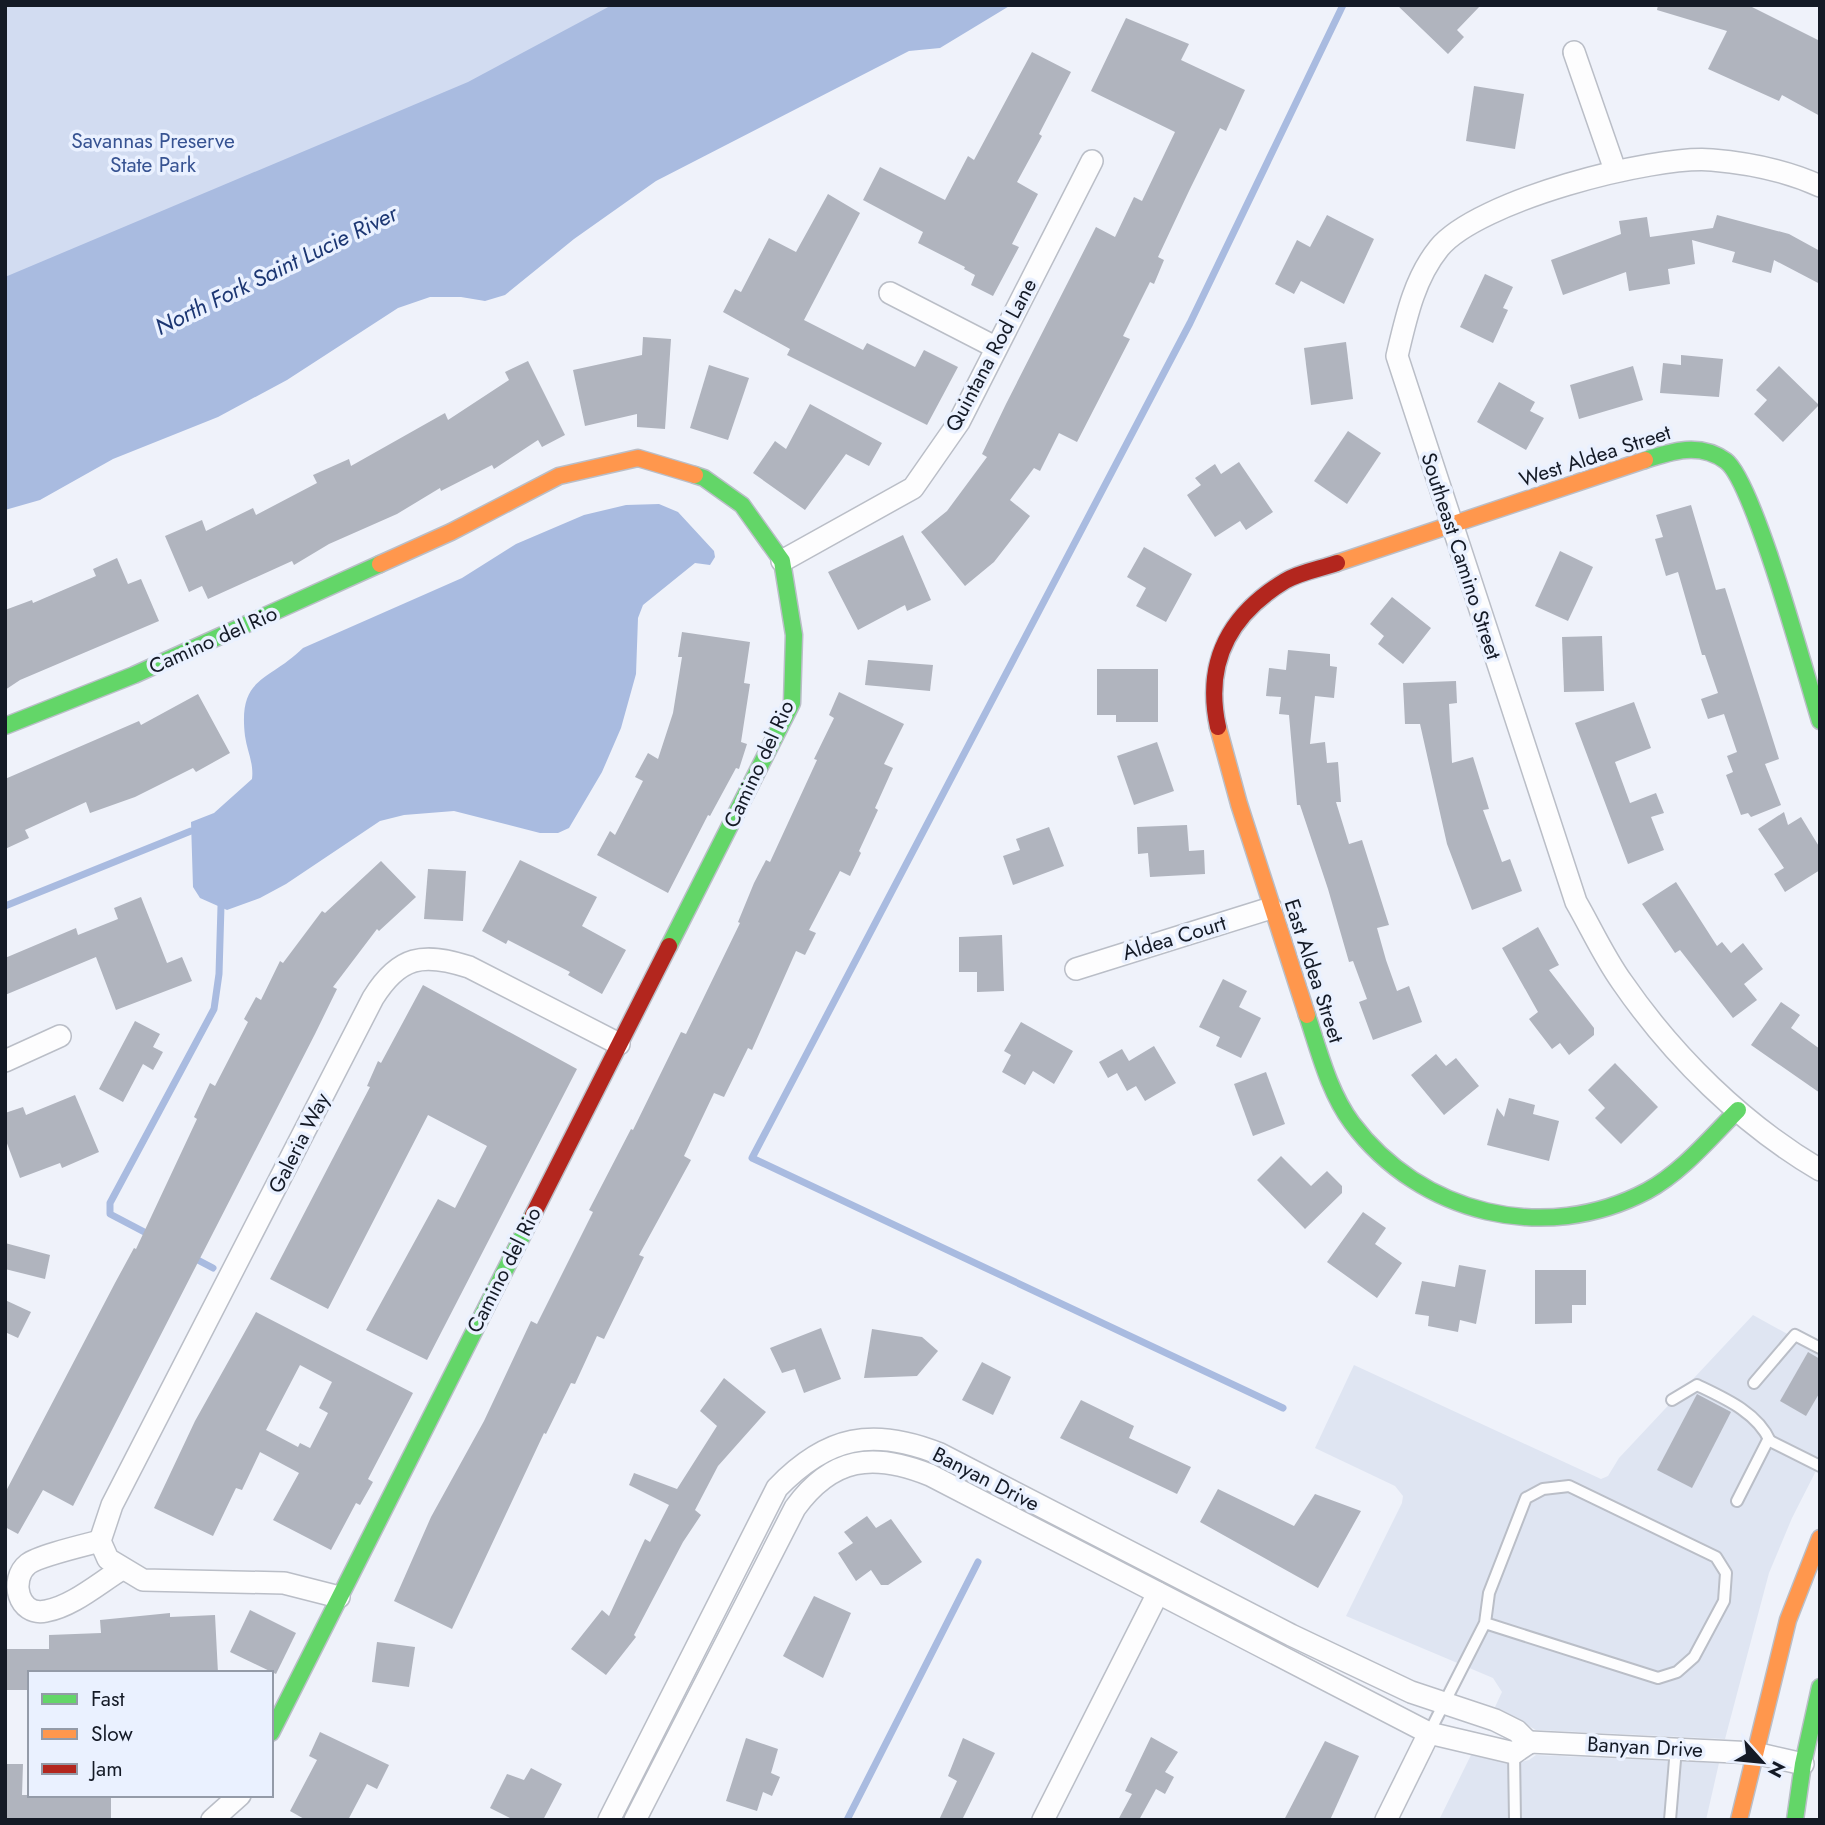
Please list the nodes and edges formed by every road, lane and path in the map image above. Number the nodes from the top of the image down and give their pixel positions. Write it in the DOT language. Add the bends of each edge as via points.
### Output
graph roads {
  1 [pos="1574,52"];
  2 [pos="1092,161"];
  3 [pos="1615,170"];
  4 [pos="1820,186"];
  5 [pos="890,293"];
  6 [pos="995,347"];
  7 [pos="1450,524"];
  8 [pos="782,561"];
  9 [pos="1814,678"];
  10 [pos="1820,721"];
  11 [pos="5,726"];
  12 [pos="1271,908"];
  13 [pos="1076,969"];
  14 [pos="60,1036"];
  15 [pos="619,1044"];
  16 [pos="5,1061"];
  17 [pos="1738,1110"];
  18 [pos="1820,1170"];
  19 [pos="1820,1348"];
  20 [pos="1755,1382"];
  21 [pos="1672,1400"];
  22 [pos="1770,1441"];
  23 [pos="1820,1466"];
  24 [pos="782,1483"];
  25 [pos="800,1500"];
  26 [pos="1737,1501"];
  27 [pos="1034,1503"];
  28 [pos="1024,1524"];
  29 [pos="1820,1538"];
  30 [pos="100,1541"];
  31 [pos="122,1569"];
  32 [pos="1158,1593"];
  33 [pos="339,1597"];
  34 [pos="1485,1623"];
  35 [pos="1820,1687"];
  36 [pos="1445,1703"];
  37 [pos="273,1729"];
  38 [pos="1429,1734"];
  39 [pos="1524,1746"];
  40 [pos="1676,1748"];
  41 [pos="1755,1753"];
  42 [pos="1811,1765"];
  43 [pos="632,1774"];
  44 [pos="653,1784"];
  45 [pos="238,1797"];
  46 [pos="212,1820"];
  47 [pos="609,1820"];
  48 [pos="635,1820"];
  49 [pos="1044,1820"];
  50 [pos="1386,1820"];
  51 [pos="1515,1820"];
  52 [pos="1670,1820"];
  53 [pos="1740,1820"];
  54 [pos="1795,1820"];
  1 -- 3 [label="street"];
  2 -- 6 [label="street, Quintana Rod Lane"];
  3 -- 4 [label="street, Southeast Camino Street" via="1710,159 1794,174"];
  3 -- 7 [label="street, Southeast Camino Street" via="1483,214 1440,247 1410,299 1397,356"];
  5 -- 6 [label="street"];
  6 -- 8 [label="street, Quintana Rod Lane" via="959,422 913,488"];
  7 -- 9 [label="street, West Aldea Street" via="1682,448 1714,452 1739,472"];
  7 -- 12 [label="street, East Aldea Street" via="1287,580 1249,608 1225,642 1214,674 1216,722"];
  7 -- 17 [label="street, Southeast Camino Street" via="1576,902 1621,981 1665,1038"];
  8 -- 11 [label="street, Camino del Rio" via="742,505 704,478 638,458 558,476 451,532 134,676"];
  8 -- 15 [label="street, Camino del Rio" via="794,635 792,703"];
  9 -- 10 [label="street, West Aldea Street"];
  12 -- 13 [label="street, Aldea Court"];
  12 -- 17 [label="street, East Aldea Street" via="1329,1081 1353,1123 1382,1157 1408,1177 1464,1208 1512,1218 1567,1218 1609,1210 1648,1191"];
  14 -- 16 [label="street"];
  15 -- 30 [label="street, Galeria Way" via="469,967 414,960 392,971 367,1010 112,1505"];
  15 -- 33 [label="street, Camino del Rio"];
  17 -- 18 [label="street, Southeast Camino Street"];
  19 -- 20 [label="lane" via="1794,1335"];
  21 -- 22 [label="lane" via="1697,1385 1754,1417"];
  22 -- 23 [label="lane"];
  22 -- 26 [label="lane"];
  24 -- 25 [label="street"];
  24 -- 27 [label="street, Banyan Drive" via="803,1463 835,1446 884,1438 940,1454"];
  24 -- 43 [label="street, Banyan Drive" via="768,1502"];
  25 -- 28 [label="street, Banyan Drive" via="817,1482 846,1465 882,1462 930,1475"];
  25 -- 44 [label="street, Banyan Drive"];
  27 -- 28 [label="street"];
  27 -- 36 [label="street, Banyan Drive" via="1291,1635"];
  28 -- 32 [label="street, Banyan Drive"];
  29 -- 41 [label="street" via="1788,1620"];
  30 -- 31 [label="street" via="108,1559"];
  30 -- 31 [label="street" via="30,1562 19,1574 21,1601 33,1611 44,1612 64,1605"];
  31 -- 33 [label="street" via="143,1580 284,1583"];
  32 -- 38 [label="street, Banyan Drive"];
  32 -- 49 [label="street"];
  33 -- 37 [label="street, Camino del Rio"];
  34 -- 34 [label="lane" via="1489,1593 1526,1498 1543,1489 1569,1486 1716,1557 1726,1573 1724,1601 1694,1657 1677,1672 1658,1678"];
  34 -- 36 [label="lane"];
  35 -- 42 [label="street"];
  36 -- 38 [label="lane"];
  36 -- 39 [label="street, Banyan Drive" via="1517,1731"];
  38 -- 39 [label="street, Banyan Drive"];
  38 -- 50 [label="street"];
  39 -- 40 [label="street, Banyan Drive"];
  39 -- 51 [label="lane"];
  40 -- 41 [label="street, Banyan Drive"];
  40 -- 52 [label="lane"];
  41 -- 42 [label="street, Banyan Drive"];
  41 -- 53 [label="street"];
  42 -- 54 [label="street"];
  43 -- 44 [label="street"];
  43 -- 47 [label="street, Banyan Drive"];
  44 -- 48 [label="street, Banyan Drive"];
  45 -- 46 [label="street"];
}
